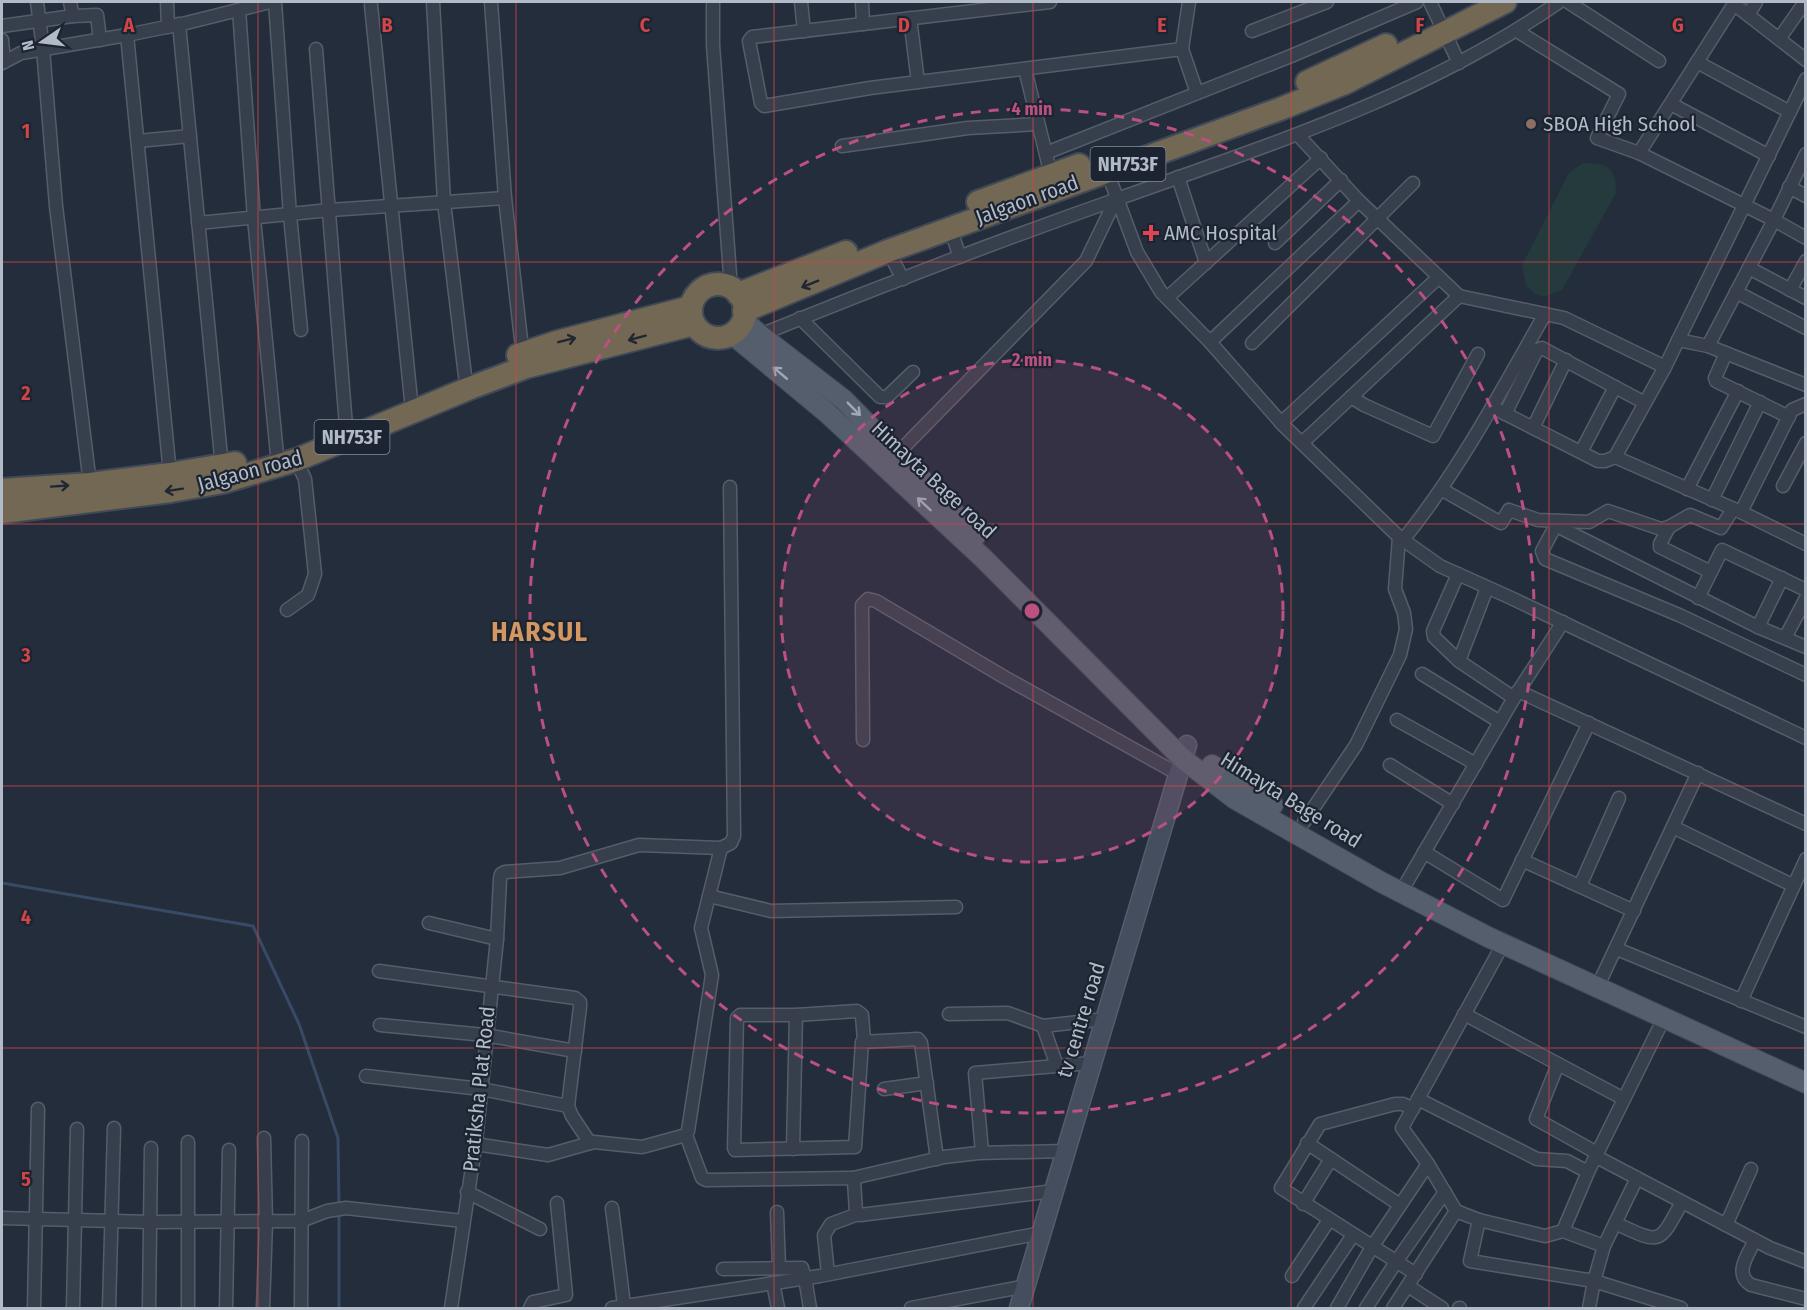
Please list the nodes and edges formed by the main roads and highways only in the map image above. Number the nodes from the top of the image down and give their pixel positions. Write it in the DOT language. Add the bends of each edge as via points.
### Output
graph roads {
  1 [pos="1476,2"];
  2 [pos="1505,2"];
  3 [pos="1438,18"];
  4 [pos="738,309"];
  5 [pos="693,315"];
  6 [pos="468,382"];
  7 [pos="284,459"];
  8 [pos="2,490"];
  9 [pos="2,512"];
  10 [pos="1182,759"];
  11 [pos="1404,887"];
  12 [pos="1806,1070"];
  13 [pos="1806,1083"];
  14 [pos="1019,1308"];
  1 -- 3 [label="highway, Jalgaon road / NH753F"];
  2 -- 3 [label="highway, Jalgaon road / NH753F"];
  3 -- 4 [label="highway, Jalgaon road / NH753F" via="1329,73 1233,111 1048,164"];
  3 -- 4 [label="highway, Jalgaon road / NH753F, one-way" via="1345,83"];
  4 -- 5 [label="highway" via="724,338 699,331"];
  4 -- 5 [label="highway" via="723,285 706,287 694,299"];
  10 -- 4 [label="main road, Himayta Bage road, one-way" via="983,558 826,412"];
  4 -- 10 [label="main road, one-way" via="760,335 844,400 1048,609"];
  5 -- 6 [label="highway, Jalgaon road / NH753F" via="524,360"];
  6 -- 7 [label="highway, Jalgaon road / NH753F"];
  6 -- 7 [label="highway, Jalgaon road / NH753F" via="346,426"];
  8 -- 7 [label="highway, Jalgaon road / NH753F, one-way" via="90,484"];
  7 -- 9 [label="highway, Jalgaon road / NH753F, one-way" via="223,482"];
  10 -- 11 [label="main road" via="1304,822"];
  10 -- 11 [label="main road, Himayta Bage road" via="1236,799"];
  10 -- 14 [label="main road, tv centre road"];
  11 -- 12 [label="main road"];
  11 -- 13 [label="main road, Himayta Bage road" via="1503,944"];
}
